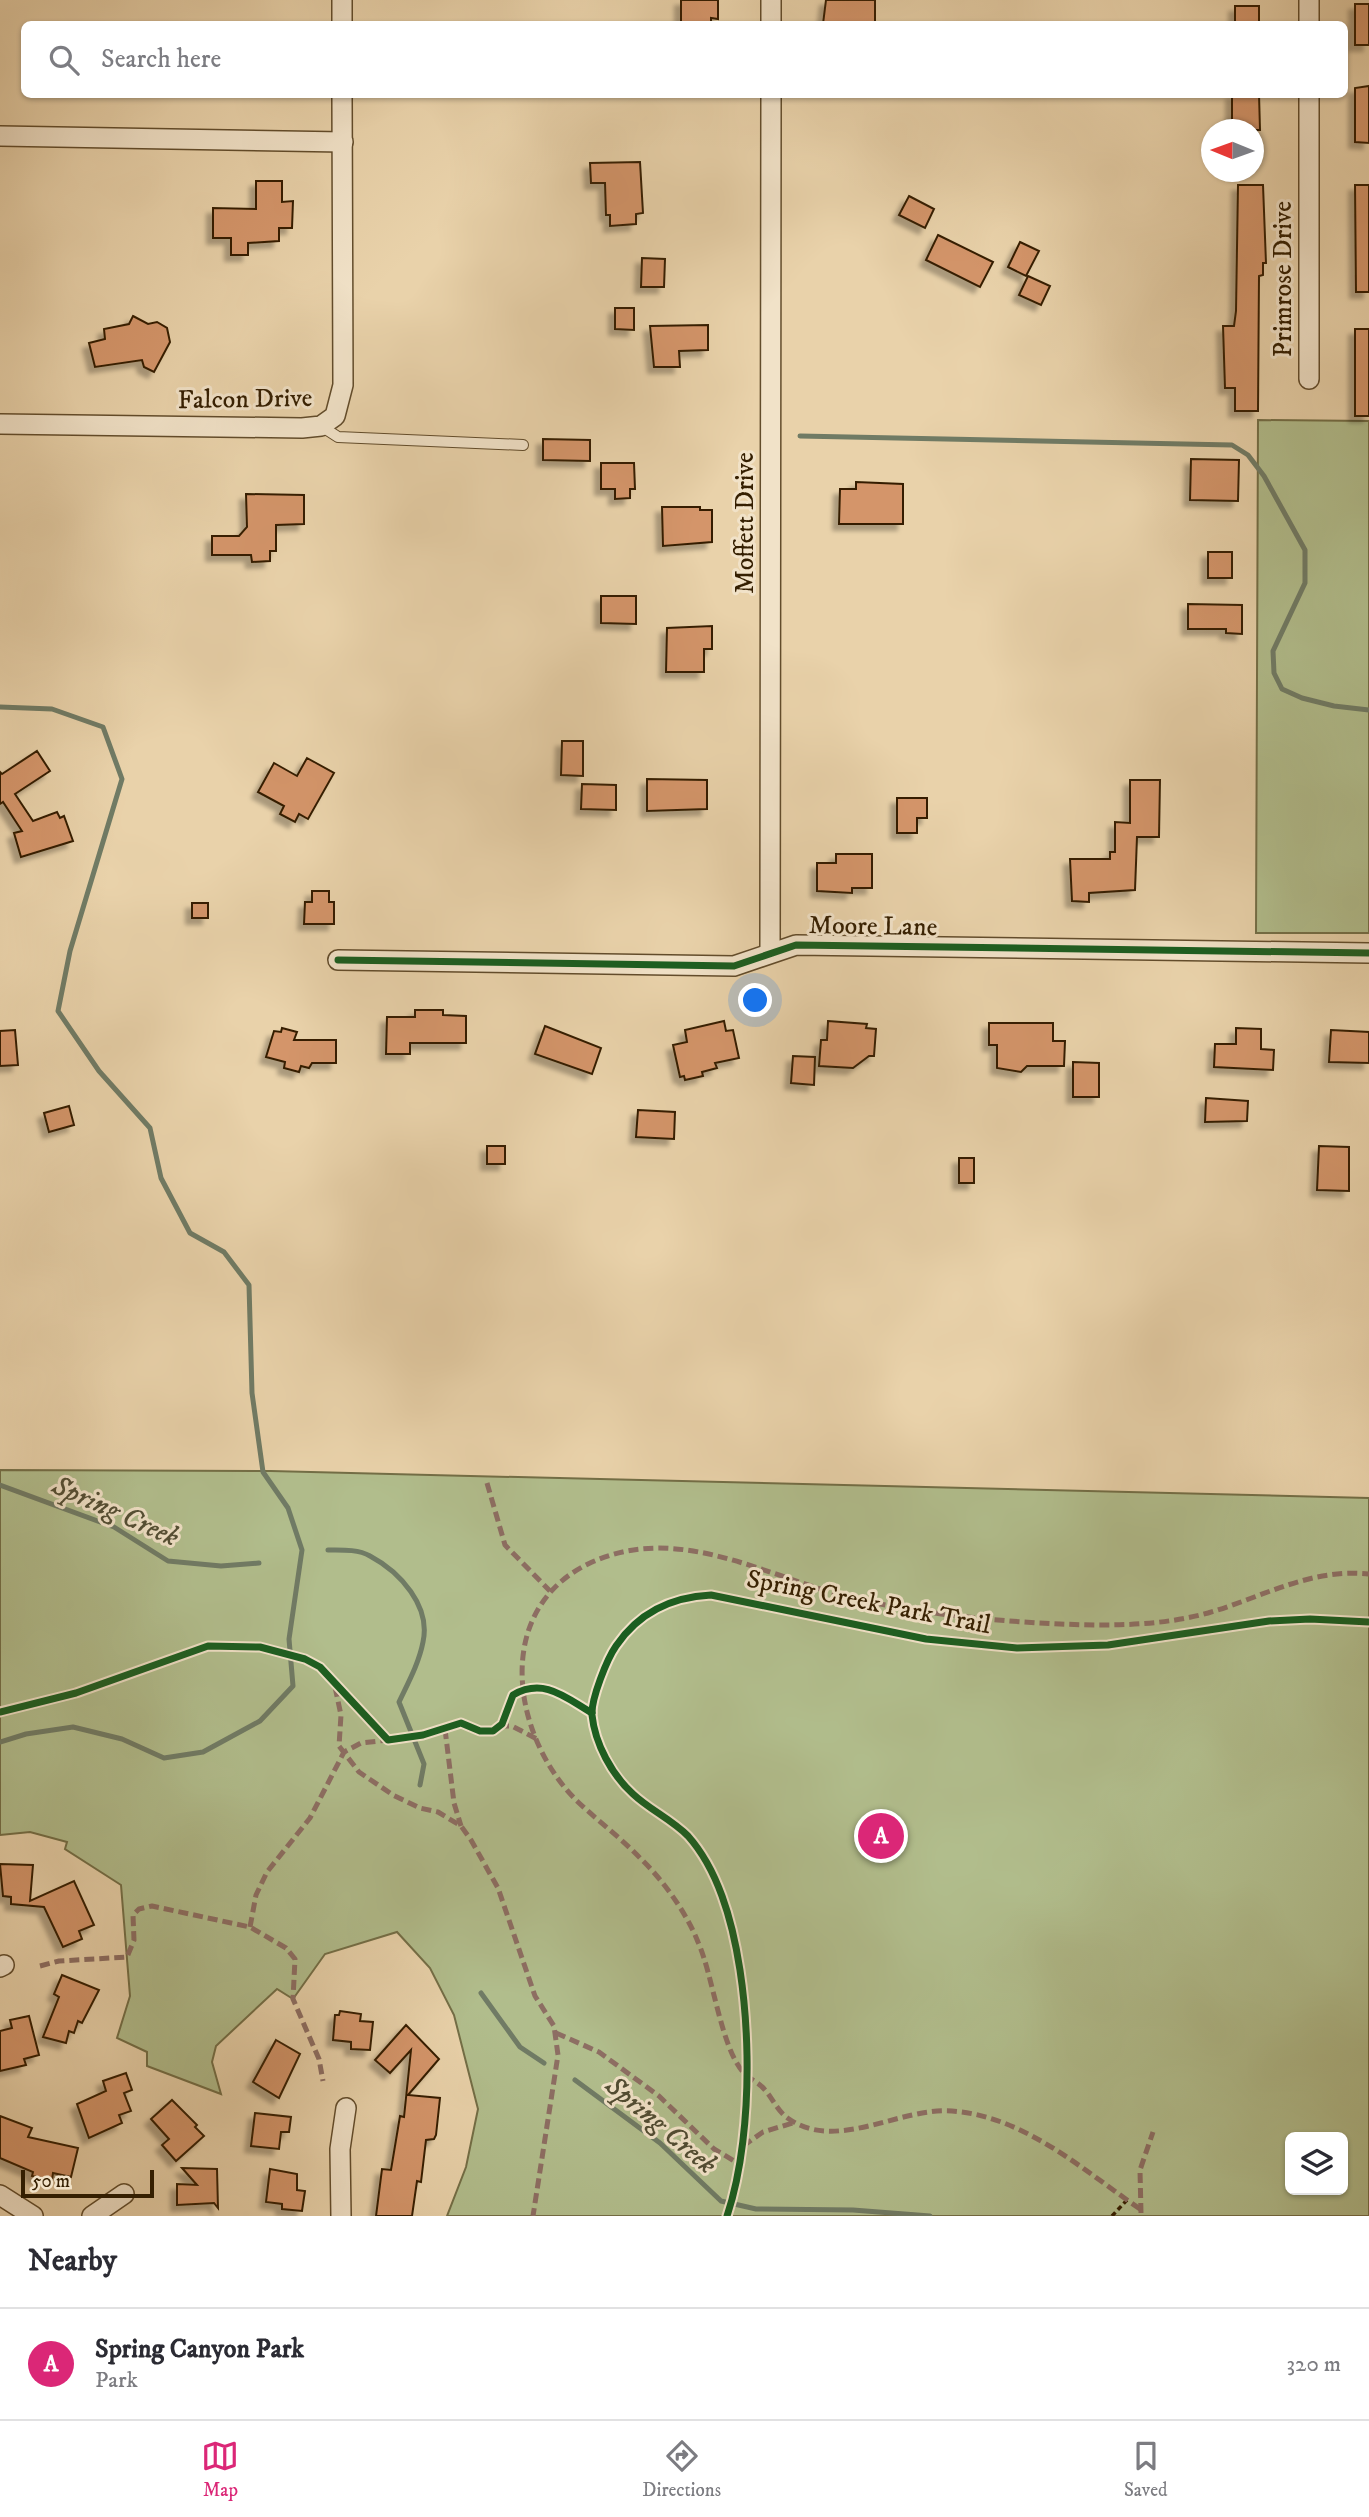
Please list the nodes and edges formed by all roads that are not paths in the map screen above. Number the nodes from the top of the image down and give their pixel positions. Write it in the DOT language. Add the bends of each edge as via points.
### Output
graph roads {
  1 [pos="342,0"];
  2 [pos="771,0"];
  3 [pos="1309,0"];
  4 [pos="342,21"];
  5 [pos="771,21"];
  6 [pos="1309,21"];
  7 [pos="342,98"];
  8 [pos="771,98"];
  9 [pos="1309,98"];
  10 [pos="0,136"];
  11 [pos="343,142"];
  12 [pos="1308,379"];
  13 [pos="0,424"];
  14 [pos="321,426"];
  15 [pos="523,445"];
  16 [pos="770,952"];
  17 [pos="1369,953"];
  18 [pos="338,961"];
  19 [pos="346,2108"];
  20 [pos="124,2194"];
  21 [pos="0,2195"];
  22 [pos="33,2216"];
  23 [pos="92,2216"];
  24 [pos="341,2216"];
  1 -- 4 [label="street"];
  2 -- 5 [label="street"];
  3 -- 6 [label="street"];
  7 -- 11 [label="street, Falcon Drive"];
  8 -- 16 [label="street, Moffett Drive"];
  9 -- 12 [label="street, Primrose Drive"];
  10 -- 11 [label="street"];
  11 -- 14 [label="street, Falcon Drive" via="342,385 335,416"];
  13 -- 14 [label="street, Falcon Drive"];
  14 -- 15 [label="lane" via="338,437"];
  16 -- 17 [label="street, Moore Lane" via="796,945"];
  16 -- 18 [label="street, Moore Lane" via="734,966"];
  19 -- 24 [label="street" via="340,2149"];
  20 -- 23 [label="street"];
  21 -- 22 [label="street"];
}
